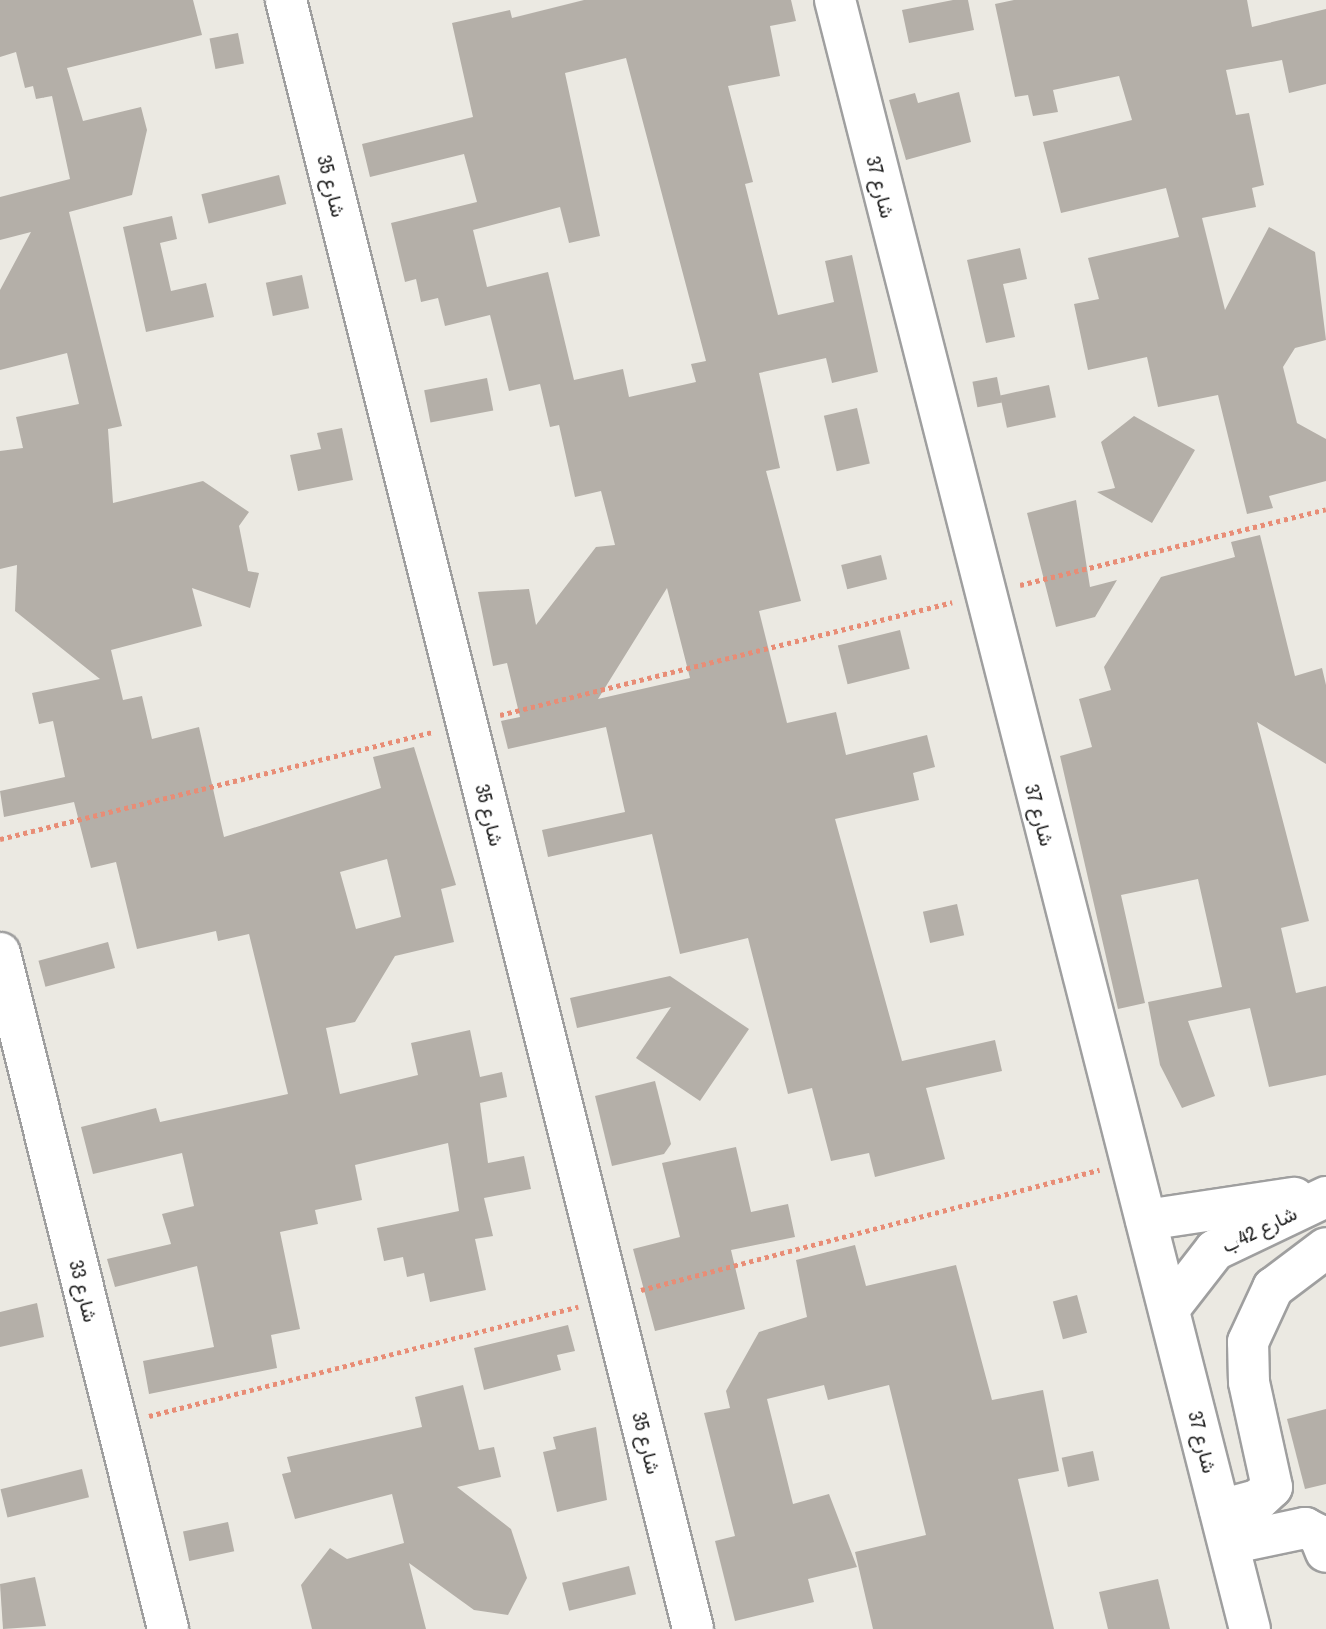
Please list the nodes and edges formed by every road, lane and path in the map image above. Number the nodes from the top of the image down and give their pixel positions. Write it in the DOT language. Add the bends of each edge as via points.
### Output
graph roads {
  1 [pos="286,0"];
  2 [pos="835,0"];
  3 [pos="1326,509"];
  4 [pos="981,595"];
  5 [pos="467,723"];
  6 [pos="0,839"];
  7 [pos="0,953"];
  8 [pos="1326,1195"];
  9 [pos="1146,1220"];
  10 [pos="1326,1248"];
  11 [pos="1169,1309"];
  12 [pos="1224,1527"];
  13 [pos="1326,1552"];
  14 [pos="168,1629"];
  15 [pos="693,1629"];
  16 [pos="1250,1629"];
  1 -- 5 [label="street, شارع 35"];
  2 -- 4 [label="street, شارع 37"];
  3 -- 4 [label="path"];
  4 -- 5 [label="path"];
  4 -- 9 [label="street, شارع 37"];
  5 -- 6 [label="path"];
  5 -- 15 [label="street, شارع 35"];
  7 -- 14 [label="street, شارع 33"];
  8 -- 9 [label="street, شارع 42ب"];
  8 -- 11 [label="street, شارع 42ب" via="1215,1250"];
  9 -- 11 [label="street, شارع 37"];
  10 -- 12 [label="street" via="1273,1288 1248,1342 1249,1382 1272,1487"];
  11 -- 12 [label="street, شارع 37"];
  12 -- 13 [label="street" via="1305,1528 1319,1535"];
  12 -- 16 [label="street, شارع 37"];
}
